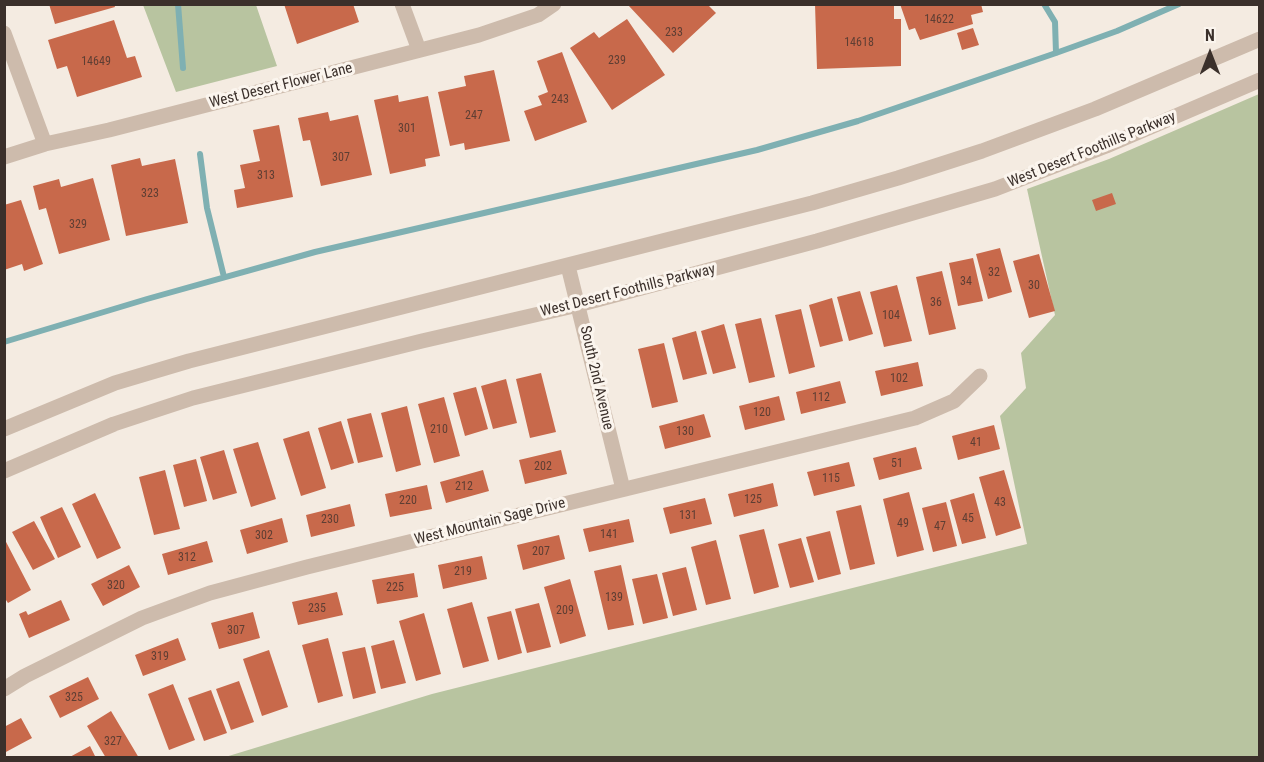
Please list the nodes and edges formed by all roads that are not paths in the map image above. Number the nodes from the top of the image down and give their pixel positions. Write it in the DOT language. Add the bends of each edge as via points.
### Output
graph roads {
  1 [pos="402,4"];
  2 [pos="554,4"];
  3 [pos="4,33"];
  4 [pos="1260,39"];
  5 [pos="419,50"];
  6 [pos="1260,80"];
  7 [pos="45,144"];
  8 [pos="4,157"];
  9 [pos="568,266"];
  10 [pos="579,305"];
  11 [pos="980,376"];
  12 [pos="4,429"];
  13 [pos="4,471"];
  14 [pos="622,489"];
  15 [pos="4,689"];
  1 -- 5 [label="street"];
  2 -- 5 [label="street, West Desert Flower Lane" via="538,15"];
  3 -- 7 [label="street"];
  4 -- 9 [label="street" via="1095,109 961,158 812,203"];
  5 -- 7 [label="street, West Desert Flower Lane"];
  6 -- 10 [label="street, West Desert Foothills Parkway" via="995,189"];
  7 -- 8 [label="street, West Desert Flower Lane"];
  9 -- 10 [label="street, South 2nd Avenue"];
  9 -- 12 [label="street" via="179,364 115,383"];
  10 -- 13 [label="street, West Desert Foothills Parkway" via="193,398 114,424"];
  10 -- 14 [label="street, South 2nd Avenue"];
  11 -- 14 [label="street, West Mountain Sage Drive" via="954,401 915,418"];
  14 -- 15 [label="street, West Mountain Sage Drive" via="210,593 142,618"];
}
